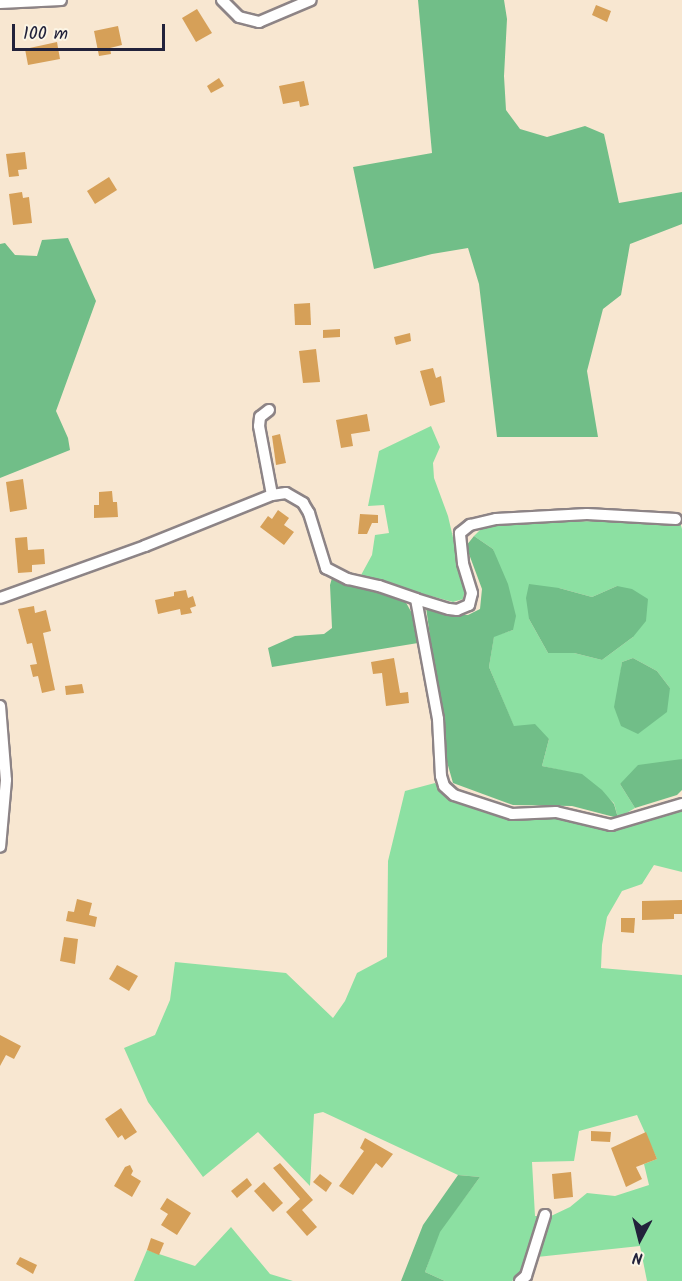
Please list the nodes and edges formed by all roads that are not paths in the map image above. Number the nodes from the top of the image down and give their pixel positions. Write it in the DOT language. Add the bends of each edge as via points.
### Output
graph roads {
  1 [pos="61,0"];
  2 [pos="222,0"];
  3 [pos="311,0"];
  4 [pos="0,3"];
  5 [pos="268,410"];
  6 [pos="272,495"];
  7 [pos="676,519"];
  8 [pos="0,598"];
  9 [pos="416,598"];
  10 [pos="0,706"];
  11 [pos="3,780"];
  12 [pos="682,804"];
  13 [pos="0,847"];
  14 [pos="545,1215"];
  15 [pos="520,1281"];
  1 -- 4 [label="street"];
  2 -- 3 [label="street" via="239,17 259,22"];
  5 -- 6 [label="street" via="260,417 259,426"];
  6 -- 8 [label="street"];
  6 -- 9 [label="street" via="286,493 303,503 326,568 332,573"];
  7 -- 9 [label="street" via="587,514 496,519 470,525 460,533 472,594 469,605 449,609"];
  9 -- 12 [label="street" via="438,718 441,776 444,786 454,795 512,814 556,812 611,825"];
  10 -- 11 [label="street"];
  11 -- 13 [label="street"];
  14 -- 15 [label="street" via="526,1276"];
}
